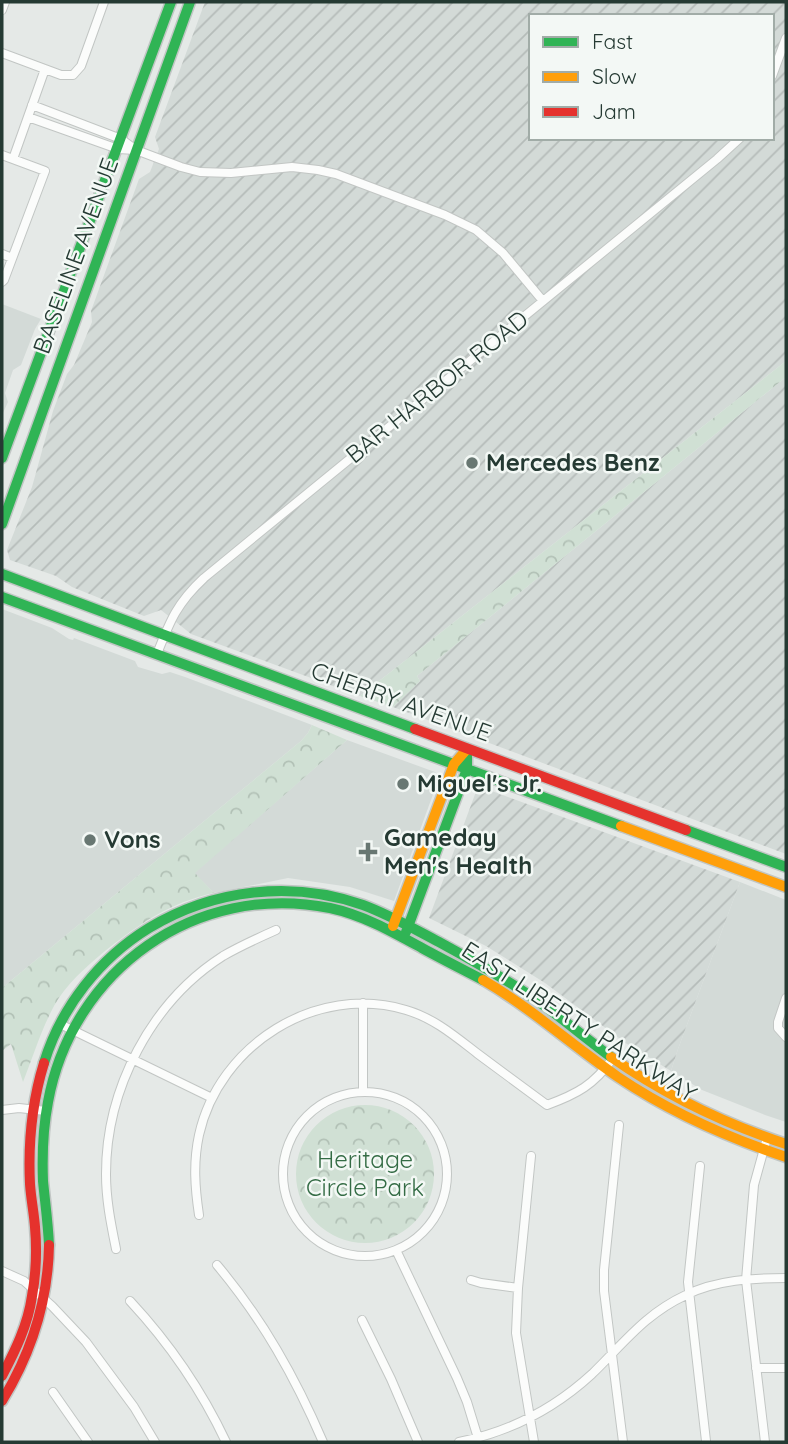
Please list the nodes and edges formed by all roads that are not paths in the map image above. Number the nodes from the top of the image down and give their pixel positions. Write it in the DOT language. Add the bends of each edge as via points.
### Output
graph roads {
  1 [pos="5,2"];
  2 [pos="104,2"];
  3 [pos="171,2"];
  4 [pos="190,2"];
  5 [pos="2,10"];
  6 [pos="786,38"];
  7 [pos="2,53"];
  8 [pos="46,69"];
  9 [pos="774,71"];
  10 [pos="32,105"];
  11 [pos="28,117"];
  12 [pos="738,140"];
  13 [pos="119,144"];
  14 [pos="136,150"];
  15 [pos="2,155"];
  16 [pos="13,159"];
  17 [pos="2,254"];
  18 [pos="12,258"];
  19 [pos="2,282"];
  20 [pos="543,301"];
  21 [pos="2,458"];
  22 [pos="2,524"];
  23 [pos="2,574"];
  24 [pos="2,597"];
  25 [pos="164,636"];
  26 [pos="157,654"];
  27 [pos="467,749"];
  28 [pos="454,764"];
  29 [pos="467,769"];
  30 [pos="786,867"];
  31 [pos="786,887"];
  32 [pos="396,919"];
  33 [pos="409,926"];
  34 [pos="276,930"];
  35 [pos="391,931"];
  36 [pos="403,938"];
  37 [pos="786,998"];
  38 [pos="363,1003"];
  39 [pos="60,1024"];
  40 [pos="71,1029"];
  41 [pos="786,1037"];
  42 [pos="613,1058"];
  43 [pos="132,1060"];
  44 [pos="606,1069"];
  45 [pos="363,1092"];
  46 [pos="212,1098"];
  47 [pos="2,1110"];
  48 [pos="33,1110"];
  49 [pos="46,1111"];
  50 [pos="619,1125"];
  51 [pos="767,1138"];
  52 [pos="786,1144"];
  53 [pos="763,1150"];
  54 [pos="531,1156"];
  55 [pos="786,1157"];
  56 [pos="700,1166"];
  57 [pos="199,1215"];
  58 [pos="116,1249"];
  59 [pos="396,1250"];
  60 [pos="217,1265"];
  61 [pos="2,1270"];
  62 [pos="786,1278"];
  63 [pos="471,1280"];
  64 [pos="746,1280"];
  65 [pos="518,1288"];
  66 [pos="34,1289"];
  67 [pos="689,1293"];
  68 [pos="44,1299"];
  69 [pos="130,1301"];
  70 [pos="362,1320"];
  71 [pos="612,1353"];
  72 [pos="756,1368"];
  73 [pos="786,1368"];
  74 [pos="2,1376"];
  75 [pos="53,1392"];
  76 [pos="2,1401"];
  77 [pos="530,1418"];
  78 [pos="478,1438"];
  79 [pos="706,1441"];
  80 [pos="88,1442"];
  81 [pos="155,1442"];
  82 [pos="226,1442"];
  83 [pos="323,1442"];
  84 [pos="418,1442"];
  85 [pos="459,1442"];
  86 [pos="534,1442"];
  87 [pos="623,1442"];
  88 [pos="765,1442"];
  1 -- 5 [label="street"];
  2 -- 8 [label="street" via="73,75"];
  3 -- 13 [label="street, BASELINE AVENUE"];
  4 -- 14 [label="street, BASELINE AVENUE"];
  6 -- 9 [label="street"];
  7 -- 8 [label="street"];
  8 -- 10 [label="street"];
  10 -- 11 [label="street"];
  10 -- 13 [label="street"];
  11 -- 13 [label="street"];
  11 -- 16 [label="street"];
  12 -- 20 [label="street, BAR HARBOR ROAD"];
  13 -- 14 [label="street"];
  13 -- 21 [label="street, BASELINE AVENUE"];
  14 -- 20 [label="street" via="211,173 292,167 348,179 476,230 503,253"];
  14 -- 22 [label="street, BASELINE AVENUE"];
  15 -- 16 [label="street"];
  16 -- 18 [label="street" via="45,171"];
  17 -- 18 [label="street"];
  18 -- 19 [label="street"];
  20 -- 25 [label="street, BAR HARBOR ROAD" via="204,578 178,606"];
  23 -- 25 [label="street, CHERRY AVENUE"];
  24 -- 26 [label="street, CHERRY AVENUE"];
  25 -- 26 [label="street, BAR HARBOR ROAD"];
  25 -- 27 [label="street, CHERRY AVENUE"];
  26 -- 28 [label="street, CHERRY AVENUE"];
  27 -- 28 [label="street"];
  27 -- 29 [label="street"];
  27 -- 30 [label="street, CHERRY AVENUE"];
  28 -- 29 [label="street, CHERRY AVENUE"];
  28 -- 32 [label="street"];
  29 -- 31 [label="street, CHERRY AVENUE"];
  29 -- 33 [label="street"];
  32 -- 33 [label="street, EAST LIBERTY PARKWAY"];
  32 -- 35 [label="street"];
  32 -- 39 [label="street, EAST LIBERTY PARKWAY" via="339,898 295,891 252,892 204,902 150,927 114,954 86,983"];
  33 -- 36 [label="street"];
  33 -- 42 [label="street, EAST LIBERTY PARKWAY" via="520,989"];
  34 -- 43 [label="street" via="222,957 190,982 151,1028"];
  35 -- 36 [label="street, EAST LIBERTY PARKWAY"];
  35 -- 40 [label="street, EAST LIBERTY PARKWAY" via="348,913 311,906 261,905 203,916 151,942 125,962 99,988"];
  36 -- 44 [label="street, EAST LIBERTY PARKWAY" via="519,1003"];
  37 -- 41 [label="street" via="778,1022"];
  38 -- 44 [label="street" via="384,1004 426,1017 547,1105 584,1089"];
  38 -- 45 [label="street"];
  38 -- 46 [label="street" via="326,1007 270,1032 233,1065"];
  39 -- 40 [label="street"];
  39 -- 48 [label="street, EAST LIBERTY PARKWAY" via="42,1067"];
  40 -- 43 [label="street"];
  40 -- 49 [label="street, EAST LIBERTY PARKWAY"];
  42 -- 44 [label="street"];
  42 -- 51 [label="street, EAST LIBERTY PARKWAY" via="696,1109"];
  43 -- 46 [label="street"];
  43 -- 58 [label="street" via="111,1122 108,1147 107,1196"];
  44 -- 53 [label="street, EAST LIBERTY PARKWAY" via="676,1112"];
  45 -- 59 [label="street" via="394,1097 417,1111 438,1136 445,1158 445,1189 436,1214 419,1235"];
  45 -- 59 [label="street" via="331,1099 300,1124 286,1153 284,1186 298,1221 324,1245 359,1255"];
  46 -- 57 [label="street" via="195,1157"];
  47 -- 48 [label="street"];
  48 -- 49 [label="street"];
  48 -- 66 [label="street, EAST LIBERTY PARKWAY" via="29,1160 36,1247"];
  49 -- 68 [label="street, EAST LIBERTY PARKWAY" via="43,1174 49,1243"];
  50 -- 71 [label="street" via="604,1270"];
  51 -- 52 [label="street, EAST LIBERTY PARKWAY"];
  51 -- 53 [label="street"];
  53 -- 55 [label="street, EAST LIBERTY PARKWAY"];
  53 -- 64 [label="street" via="754,1185"];
  54 -- 65 [label="street"];
  56 -- 67 [label="street"];
  59 -- 78 [label="street" via="457,1378"];
  60 -- 83 [label="street" via="279,1352"];
  61 -- 66 [label="street"];
  62 -- 64 [label="street"];
  63 -- 65 [label="street"];
  64 -- 67 [label="street"];
  64 -- 72 [label="street"];
  65 -- 77 [label="street" via="517,1343"];
  66 -- 68 [label="street"];
  66 -- 74 [label="street, EAST LIBERTY PARKWAY" via="19,1340"];
  67 -- 71 [label="street" via="646,1319"];
  67 -- 79 [label="street"];
  68 -- 76 [label="street, EAST LIBERTY PARKWAY" via="30,1349"];
  68 -- 81 [label="street" via="102,1362"];
  69 -- 82 [label="street" via="182,1364"];
  70 -- 84 [label="street"];
  71 -- 77 [label="street" via="578,1386"];
  71 -- 87 [label="street"];
  72 -- 73 [label="street"];
  72 -- 88 [label="street"];
  75 -- 80 [label="street"];
  77 -- 78 [label="street"];
  77 -- 86 [label="street"];
  78 -- 85 [label="street"];
}
